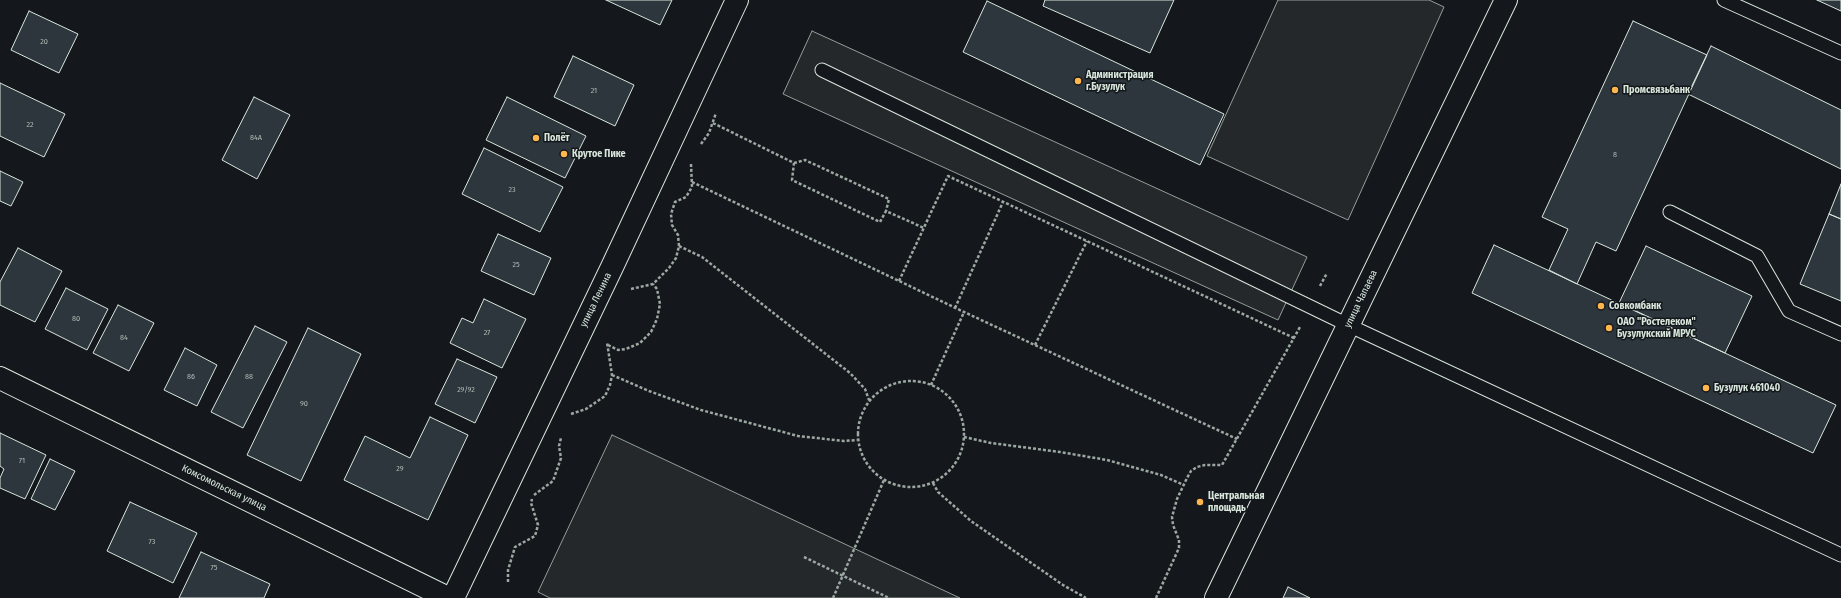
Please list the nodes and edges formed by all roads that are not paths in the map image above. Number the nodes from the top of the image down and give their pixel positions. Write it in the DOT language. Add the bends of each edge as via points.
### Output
graph roads {
  1 [pos="736,0"];
  2 [pos="1506,0"];
  3 [pos="1724,0"];
  4 [pos="1841,53"];
  5 [pos="822,70"];
  6 [pos="1670,212"];
  7 [pos="1348,325"];
  8 [pos="1841,334"];
  9 [pos="0,378"];
  10 [pos="1841,555"];
  11 [pos="448,598"];
  12 [pos="453,598"];
  13 [pos="1216,598"];
  1 -- 12 [label="street, улица Ленина" via="613,265"];
  2 -- 7 [label="street, улица Чапаева"];
  3 -- 4 [label="lane"];
  5 -- 7 [label="lane"];
  6 -- 8 [label="lane" via="1757,256 1789,311"];
  7 -- 10 [label="lane"];
  7 -- 13 [label="street, улица Чапаева"];
  9 -- 11 [label="street, Комсомольская улица"];
}
